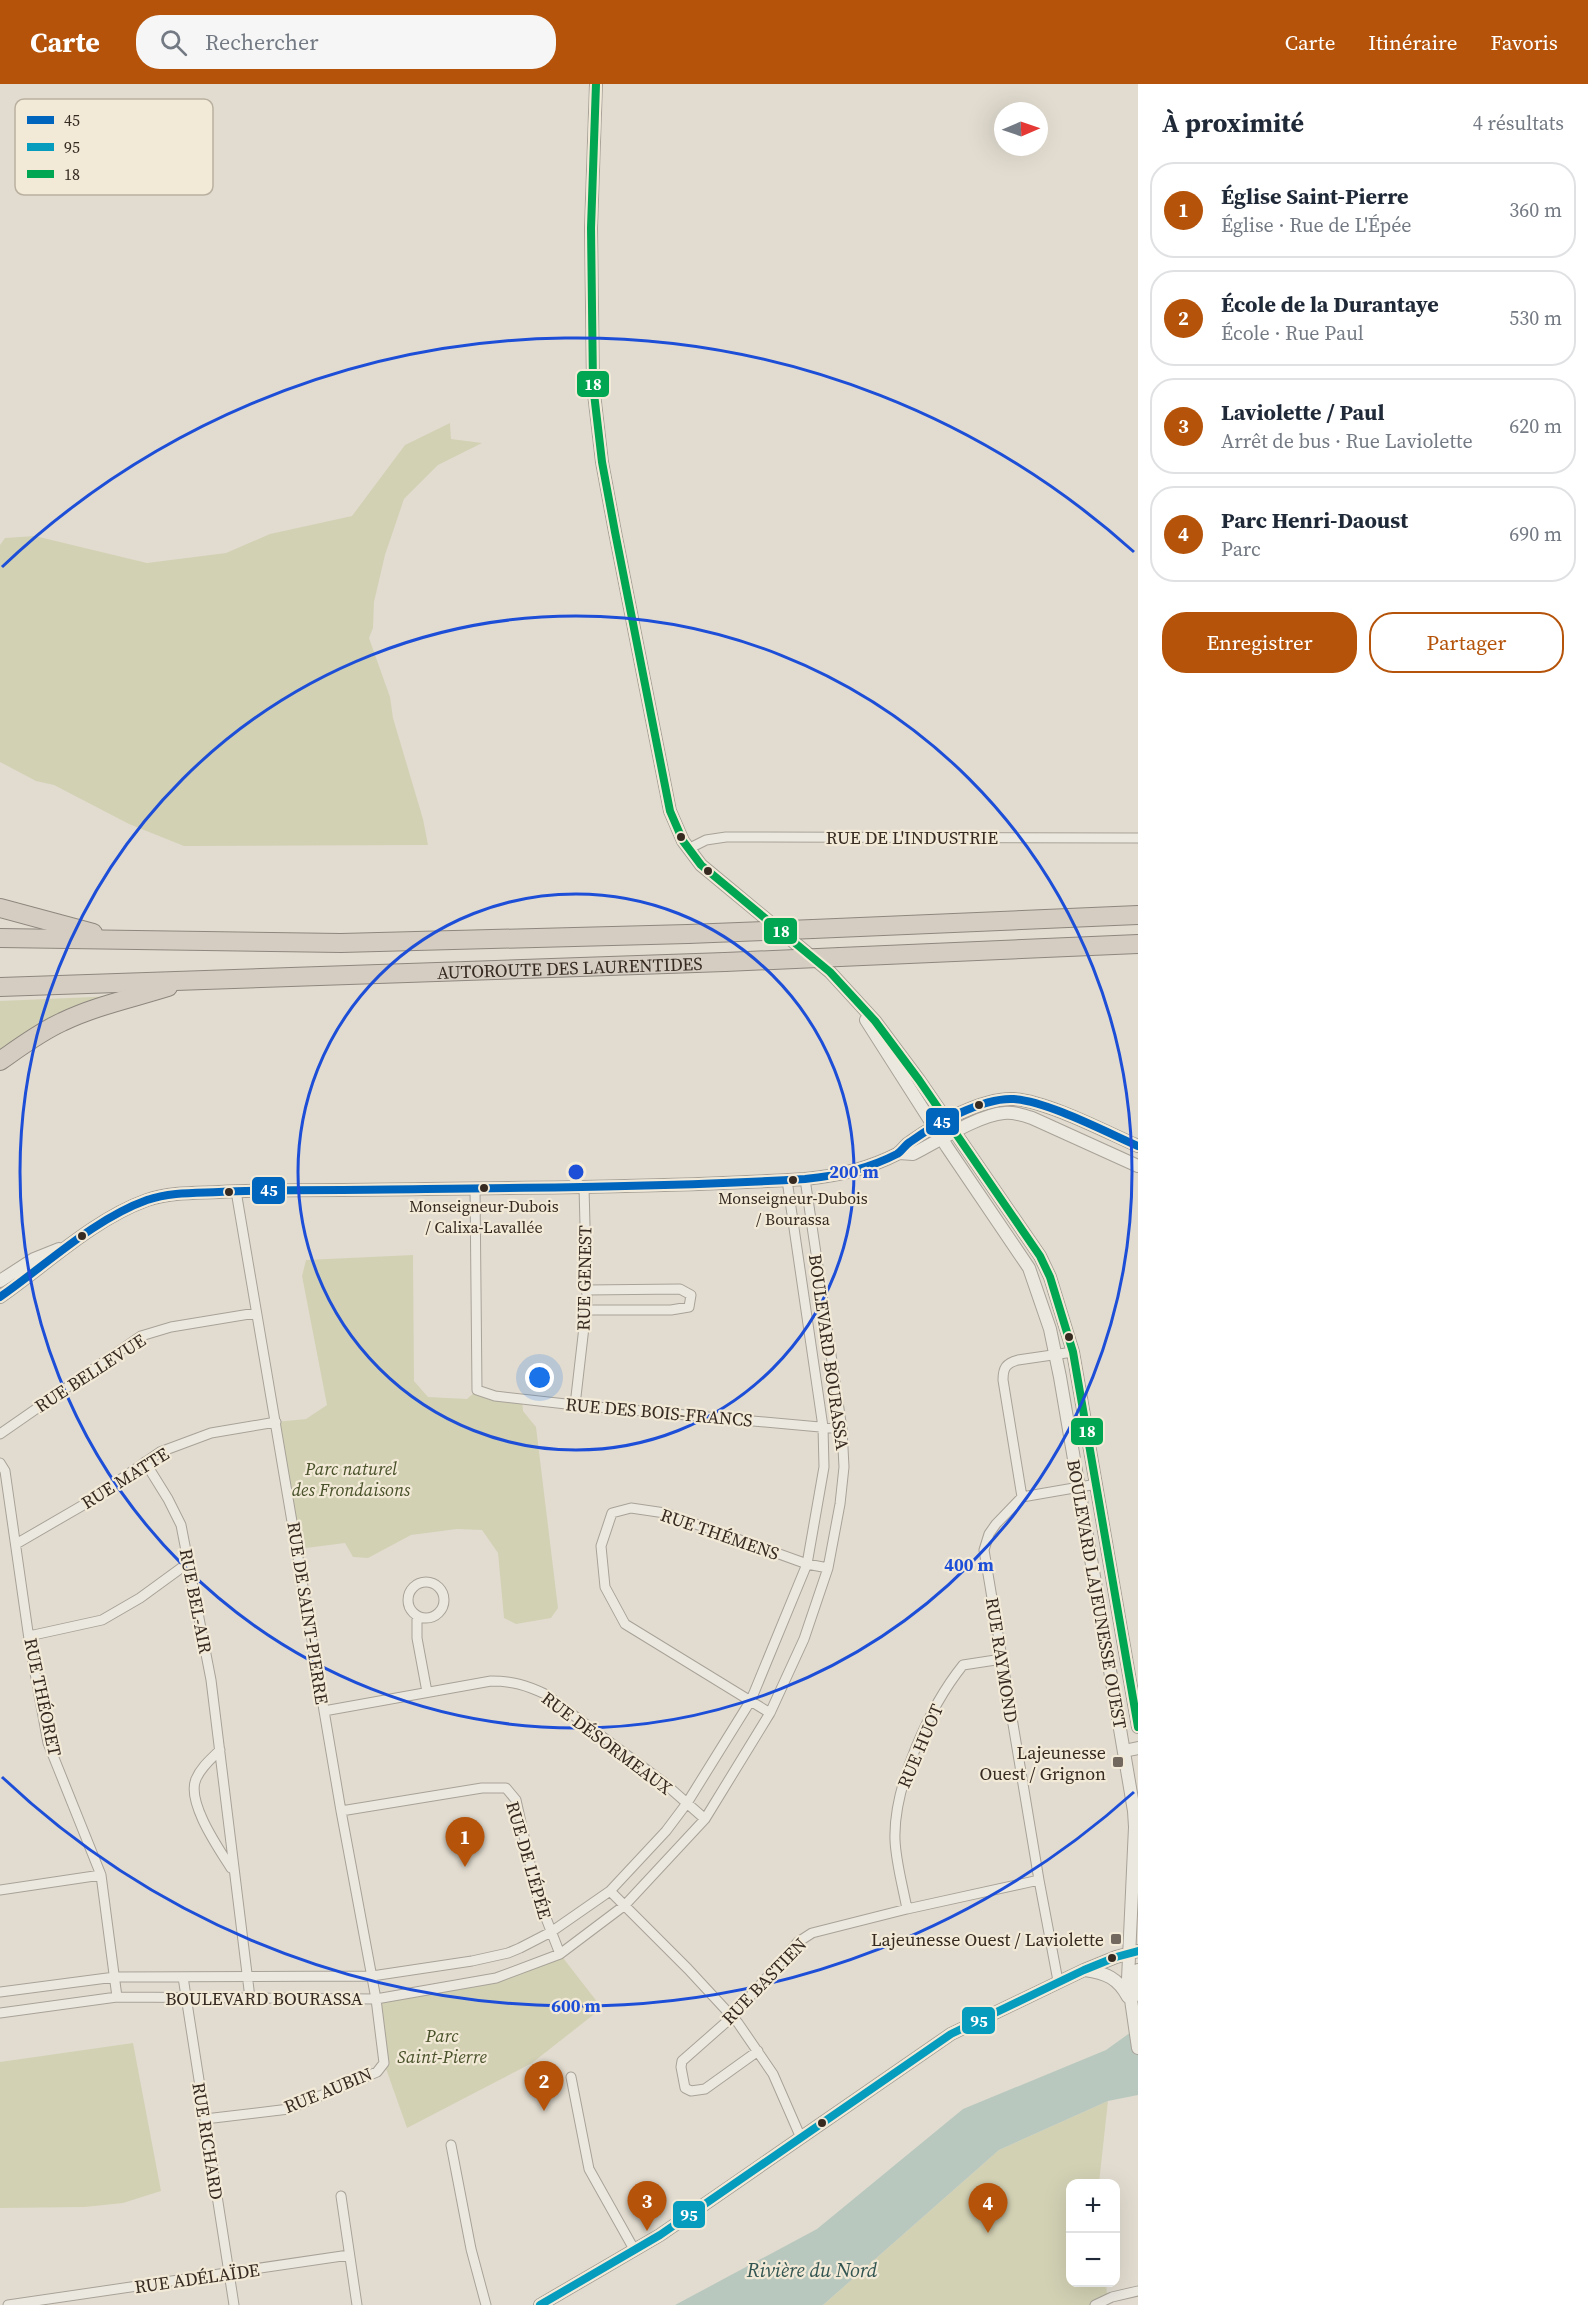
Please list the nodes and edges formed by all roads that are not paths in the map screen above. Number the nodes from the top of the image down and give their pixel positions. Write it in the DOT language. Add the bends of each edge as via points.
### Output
graph roads {
  1 [pos="600,84"];
  2 [pos="596,90"];
  3 [pos="1138,838"];
  4 [pos="688,849"];
  5 [pos="0,908"];
  6 [pos="1138,915"];
  7 [pos="0,938"];
  8 [pos="124,940"];
  9 [pos="1138,944"];
  10 [pos="195,979"];
  11 [pos="0,987"];
  12 [pos="856,1002"];
  13 [pos="0,1061"];
  14 [pos="946,1121"];
  15 [pos="935,1128"];
  16 [pos="954,1133"];
  17 [pos="942,1139"];
  18 [pos="1138,1146"];
  19 [pos="899,1153"];
  20 [pos="1138,1166"];
  21 [pos="805,1179"];
  22 [pos="787,1180"];
  23 [pos="584,1187"];
  24 [pos="475,1188"];
  25 [pos="236,1191"];
  26 [pos="69,1246"];
  27 [pos="0,1281"];
  28 [pos="587,1290"];
  29 [pos="0,1297"];
  30 [pos="587,1310"];
  31 [pos="256,1312"];
  32 [pos="1073,1352"];
  33 [pos="1056,1354"];
  34 [pos="575,1405"];
  35 [pos="276,1422"];
  36 [pos="823,1427"];
  37 [pos="842,1429"];
  38 [pos="0,1434"];
  39 [pos="145,1462"];
  40 [pos="0,1463"];
  41 [pos="1096,1484"];
  42 [pos="1078,1487"];
  43 [pos="1023,1497"];
  44 [pos="16,1544"];
  45 [pos="188,1563"];
  46 [pos="807,1564"];
  47 [pos="828,1568"];
  48 [pos="417,1616"];
  49 [pos="29,1636"];
  50 [pos="1002,1659"];
  51 [pos="427,1692"];
  52 [pos="751,1700"];
  53 [pos="324,1711"];
  54 [pos="770,1713"];
  55 [pos="1138,1727"];
  56 [pos="1138,1748"];
  57 [pos="220,1750"];
  58 [pos="1124,1751"];
  59 [pos="1133,1771"];
  60 [pos="687,1803"];
  61 [pos="341,1811"];
  62 [pos="705,1819"];
  63 [pos="234,1873"];
  64 [pos="101,1875"];
  65 [pos="1039,1880"];
  66 [pos="0,1890"];
  67 [pos="610,1891"];
  68 [pos="626,1905"];
  69 [pos="907,1909"];
  70 [pos="550,1932"];
  71 [pos="1134,1952"];
  72 [pos="560,1954"];
  73 [pos="472,1961"];
  74 [pos="1083,1970"];
  75 [pos="1138,1970"];
  76 [pos="372,1976"];
  77 [pos="114,1977"];
  78 [pos="183,1977"];
  79 [pos="247,1977"];
  80 [pos="477,1981"];
  81 [pos="1058,1981"];
  82 [pos="48,1986"];
  83 [pos="0,1992"];
  84 [pos="117,1997"];
  85 [pos="186,1997"];
  86 [pos="250,1998"];
  87 [pos="376,1999"];
  88 [pos="51,2006"];
  89 [pos="1132,2011"];
  90 [pos="0,2013"];
  91 [pos="732,2017"];
  92 [pos="1138,2048"];
  93 [pos="758,2050"];
  94 [pos="571,2077"];
  95 [pos="205,2119"];
  96 [pos="801,2138"];
  97 [pos="451,2145"];
  98 [pos="341,2196"];
  99 [pos="635,2251"];
  100 [pos="349,2255"];
  101 [pos="229,2273"];
  102 [pos="1138,2291"];
  103 [pos="42,2303"];
  104 [pos="8,2305"];
  105 [pos="234,2305"];
  106 [pos="357,2305"];
  107 [pos="486,2305"];
  108 [pos="540,2305"];
  109 [pos="1095,2305"];
  1 -- 2 [label="street"];
  2 -- 4 [label="street, BOULEVARD LAJEUNESSE OUEST" via="591,228 593,385 602,462 667,798"];
  3 -- 4 [label="street, RUE DE L'INDUSTRIE" via="726,837 706,840"];
  4 -- 12 [label="street, BOULEVARD LAJEUNESSE OUEST" via="709,872 830,972"];
  5 -- 8 [label="highway"];
  6 -- 8 [label="highway, AUTOROUTE DES LAURENTIDES, bridge" via="382,942"];
  7 -- 8 [label="highway, AUTOROUTE DES LAURENTIDES"];
  9 -- 10 [label="highway, AUTOROUTE DES LAURENTIDES, bridge"];
  10 -- 11 [label="highway, AUTOROUTE DES LAURENTIDES"];
  10 -- 13 [label="highway" via="75,1016"];
  12 -- 14 [label="street, BOULEVARD LAJEUNESSE OUEST" via="891,1043"];
  12 -- 15 [label="street, BOULEVARD LAJEUNESSE OUEST"];
  14 -- 15 [label="street"];
  14 -- 16 [label="street, BOULEVARD LAJEUNESSE OUEST"];
  14 -- 18 [label="street" via="990,1101 1015,1099 1050,1109"];
  15 -- 17 [label="street, BOULEVARD LAJEUNESSE OUEST"];
  15 -- 19 [label="street" via="908,1143"];
  16 -- 17 [label="street"];
  16 -- 20 [label="street" via="989,1116 1018,1114"];
  16 -- 32 [label="street, BOULEVARD LAJEUNESSE OUEST" via="1040,1256"];
  17 -- 19 [label="street" via="913,1154"];
  17 -- 33 [label="street, BOULEVARD LAJEUNESSE OUEST" via="1029,1268"];
  19 -- 21 [label="street" via="835,1176"];
  21 -- 22 [label="street"];
  21 -- 37 [label="street, BOULEVARD BOURASSA"];
  22 -- 23 [label="street"];
  22 -- 36 [label="street, BOULEVARD BOURASSA"];
  23 -- 24 [label="street"];
  23 -- 28 [label="street, RUE GENEST"];
  24 -- 25 [label="street"];
  24 -- 34 [label="street, RUE DES BOIS-FRANCS" via="477,1390 495,1396"];
  25 -- 26 [label="street" via="173,1194 147,1200"];
  25 -- 31 [label="street, RUE DE SAINT-PIERRE"];
  26 -- 27 [label="street" via="34,1259"];
  26 -- 29 [label="street"];
  28 -- 30 [label="street, RUE GENEST"];
  28 -- 30 [label="street" via="680,1289 691,1295 689,1308"];
  30 -- 34 [label="street, RUE GENEST"];
  31 -- 35 [label="street, RUE DE SAINT-PIERRE"];
  31 -- 38 [label="street, RUE BELLEVUE" via="141,1336"];
  32 -- 33 [label="street"];
  32 -- 41 [label="street, BOULEVARD LAJEUNESSE OUEST"];
  33 -- 42 [label="street, BOULEVARD LAJEUNESSE OUEST"];
  33 -- 43 [label="street" via="1010,1362 1003,1373"];
  34 -- 36 [label="street, RUE DES BOIS-FRANCS"];
  35 -- 39 [label="street, RUE MATTE" via="211,1433 160,1452"];
  35 -- 53 [label="street, RUE DE SAINT-PIERRE"];
  36 -- 37 [label="street, RUE DES BOIS-FRANCS"];
  36 -- 46 [label="street, BOULEVARD BOURASSA" via="824,1467"];
  37 -- 47 [label="street, BOULEVARD BOURASSA" via="843,1476"];
  39 -- 44 [label="street, RUE MATTE" via="85,1504"];
  39 -- 45 [label="street, RUE BEL-AIR" via="181,1525"];
  40 -- 44 [label="street, RUE THÉORET" via="5,1471"];
  41 -- 42 [label="street"];
  41 -- 55 [label="street, BOULEVARD LAJEUNESSE OUEST"];
  42 -- 43 [label="street"];
  42 -- 58 [label="street, BOULEVARD LAJEUNESSE OUEST"];
  43 -- 50 [label="street, RUE RAYMOND" via="996,1524 984,1550"];
  44 -- 49 [label="street, RUE THÉORET"];
  45 -- 49 [label="street" via="102,1620"];
  45 -- 57 [label="street, RUE BEL-AIR"];
  46 -- 47 [label="street, RUE THÉMENS"];
  46 -- 52 [label="street, BOULEVARD BOURASSA"];
  46 -- 52 [label="street, RUE THÉMENS" via="665,1513 631,1508 612,1513 601,1546 605,1587 625,1624"];
  47 -- 54 [label="street, BOULEVARD BOURASSA" via="804,1639"];
  48 -- 48 [label="street" via="409,1606 408,1594 422,1581 435,1583 444,1597 442,1608 429,1618"];
  48 -- 51 [label="street"];
  49 -- 64 [label="street, RUE THÉORET" via="48,1743"];
  50 -- 65 [label="street, RUE RAYMOND"];
  50 -- 69 [label="street, RUE HUOT" via="963,1665 952,1678 926,1725 900,1793 895,1840"];
  51 -- 53 [label="street, RUE DÉSORMEAUX"];
  51 -- 60 [label="street, RUE DÉSORMEAUX" via="491,1681 525,1685 545,1694"];
  52 -- 54 [label="street, RUE THÉMENS"];
  52 -- 60 [label="street, BOULEVARD BOURASSA"];
  53 -- 61 [label="street, RUE DE SAINT-PIERRE"];
  54 -- 62 [label="street, BOULEVARD BOURASSA"];
  56 -- 58 [label="street"];
  57 -- 63 [label="street, RUE BEL-AIR"];
  57 -- 63 [label="street, RUE BEL-AIR" via="195,1781 194,1797"];
  58 -- 59 [label="street, BOULEVARD LAJEUNESSE OUEST"];
  59 -- 71 [label="street, BOULEVARD LAJEUNESSE OUEST"];
  60 -- 62 [label="street, RUE DÉSORMEAUX"];
  60 -- 67 [label="street, BOULEVARD BOURASSA"];
  61 -- 70 [label="street, RUE DE L'ÉPÉE" via="482,1788 506,1788 516,1800 537,1895"];
  61 -- 76 [label="street, RUE DE SAINT-PIERRE"];
  62 -- 68 [label="street, BOULEVARD BOURASSA"];
  63 -- 79 [label="street, RUE BEL-AIR"];
  64 -- 66 [label="street"];
  64 -- 77 [label="street, RUE THÉORET"];
  65 -- 69 [label="street, RUE BASTIEN"];
  65 -- 81 [label="street, RUE RAYMOND"];
  67 -- 68 [label="street"];
  67 -- 70 [label="street, BOULEVARD BOURASSA"];
  68 -- 72 [label="street, BOULEVARD BOURASSA"];
  68 -- 91 [label="street"];
  69 -- 91 [label="street, RUE BASTIEN" via="812,1933 798,1942"];
  70 -- 72 [label="street, RUE DE L'ÉPÉE"];
  70 -- 73 [label="street, BOULEVARD BOURASSA" via="508,1953"];
  71 -- 74 [label="street"];
  71 -- 89 [label="street, BOULEVARD LAJEUNESSE OUEST" via="1128,1979"];
  72 -- 80 [label="street, BOULEVARD BOURASSA" via="496,1978"];
  73 -- 76 [label="street, BOULEVARD BOURASSA"];
  73 -- 80 [label="street"];
  74 -- 81 [label="street"];
  74 -- 89 [label="street" via="1114,1978 1123,1987"];
  75 -- 89 [label="street"];
  76 -- 79 [label="street, BOULEVARD BOURASSA"];
  76 -- 87 [label="street, RUE DE SAINT-PIERRE"];
  77 -- 78 [label="street, BOULEVARD BOURASSA"];
  77 -- 82 [label="street, BOULEVARD BOURASSA"];
  77 -- 84 [label="street, RUE THÉORET"];
  78 -- 79 [label="street, BOULEVARD BOURASSA"];
  78 -- 85 [label="street, RUE RICHARD"];
  79 -- 86 [label="street, RUE BEL-AIR"];
  80 -- 87 [label="street, BOULEVARD BOURASSA"];
  81 -- 96 [label="street" via="933,2045"];
  82 -- 83 [label="street, BOULEVARD BOURASSA"];
  82 -- 88 [label="street"];
  84 -- 85 [label="street, BOULEVARD BOURASSA"];
  84 -- 88 [label="street, BOULEVARD BOURASSA"];
  85 -- 86 [label="street, BOULEVARD BOURASSA"];
  85 -- 95 [label="street, RUE RICHARD"];
  86 -- 87 [label="street, BOULEVARD BOURASSA"];
  87 -- 95 [label="street, RUE AUBIN" via="384,2063 377,2072 289,2109"];
  88 -- 90 [label="street, BOULEVARD BOURASSA"];
  89 -- 92 [label="street, BOULEVARD LAJEUNESSE OUEST"];
  91 -- 93 [label="street"];
  91 -- 93 [label="street, RUE BASTIEN" via="682,2061 685,2088 698,2092 705,2089"];
  93 -- 96 [label="street"];
  94 -- 99 [label="street" via="589,2169"];
  95 -- 101 [label="street, RUE RICHARD"];
  96 -- 99 [label="street"];
  97 -- 107 [label="street"];
  98 -- 100 [label="street"];
  99 -- 108 [label="street"];
  100 -- 101 [label="street, RUE ADÉLAÏDE"];
  100 -- 106 [label="street"];
  101 -- 103 [label="street, RUE ADÉLAÏDE"];
  101 -- 105 [label="street, RUE RICHARD"];
  102 -- 109 [label="street"];
  103 -- 104 [label="street, RUE ADÉLAÏDE"];
}
